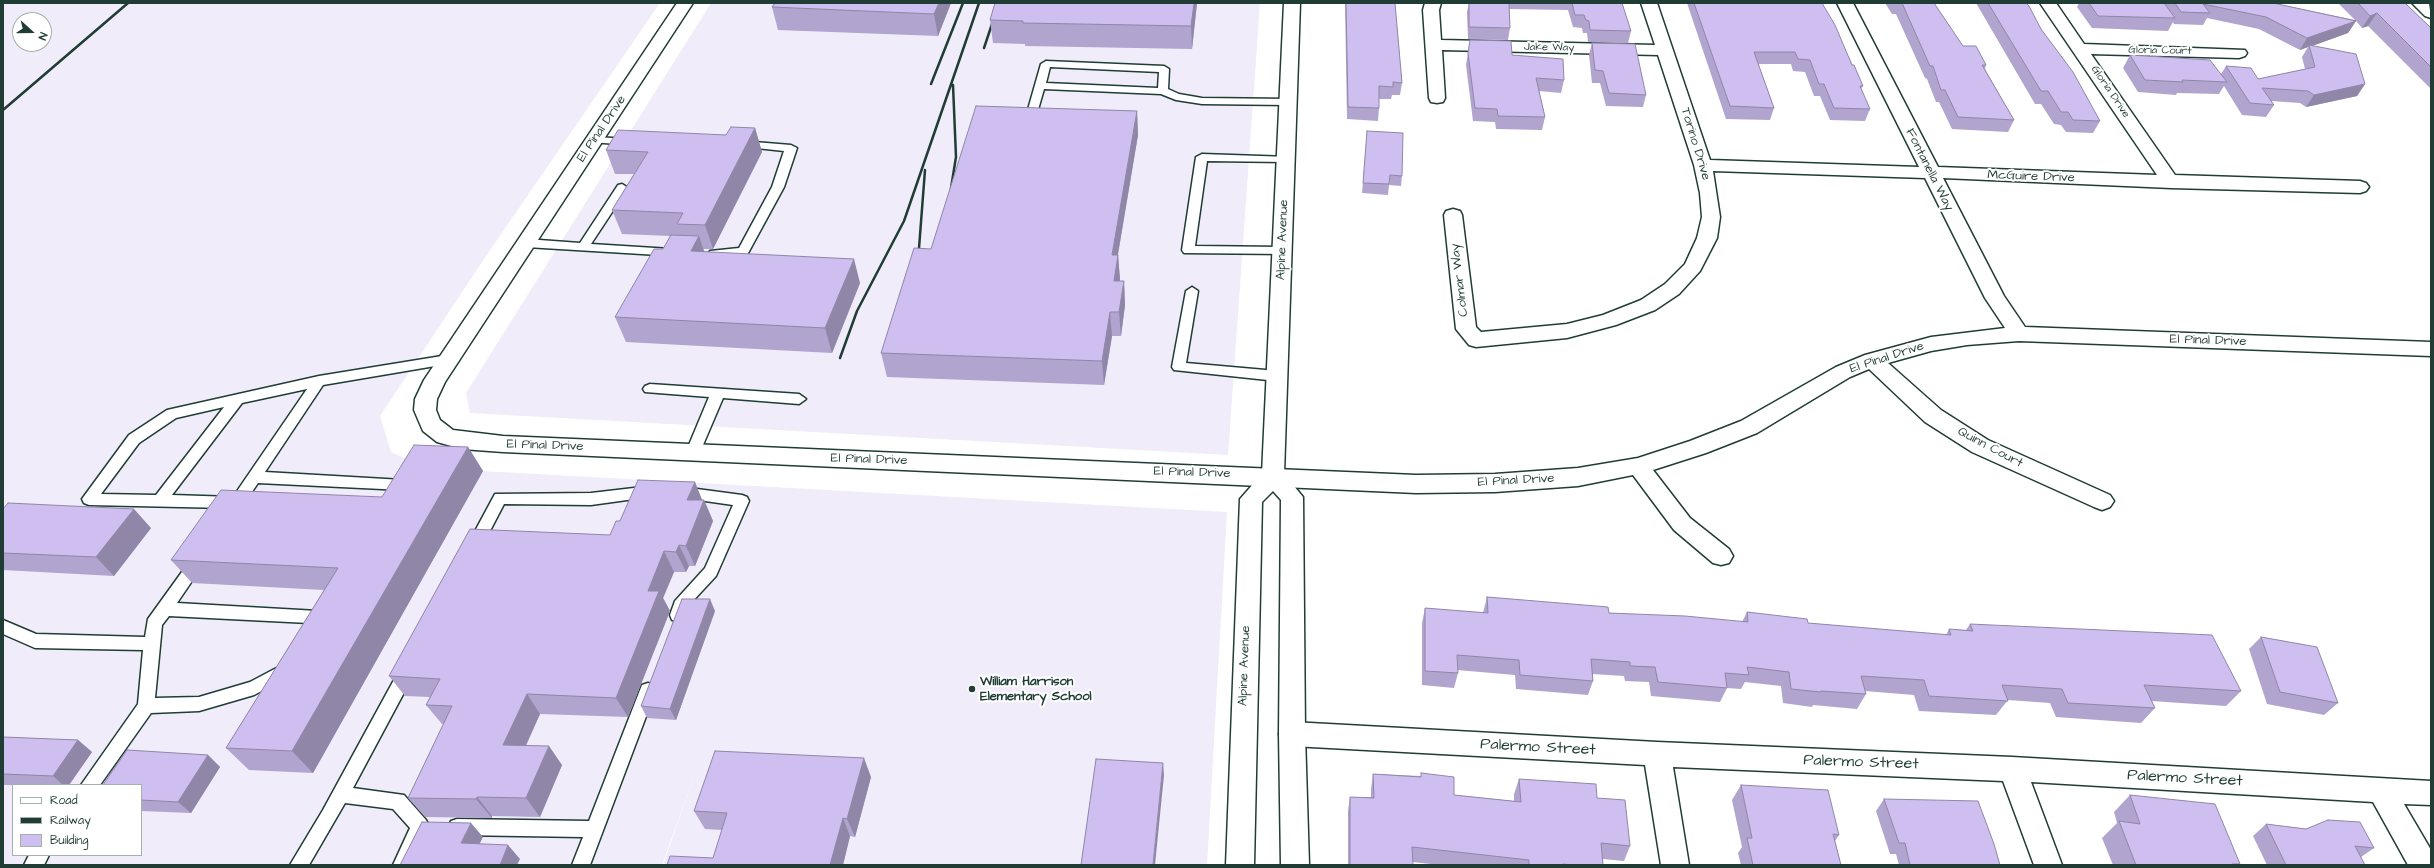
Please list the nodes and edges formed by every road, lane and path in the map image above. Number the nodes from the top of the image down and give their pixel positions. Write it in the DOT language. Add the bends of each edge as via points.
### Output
graph roads {
  1 [pos="685,3"];
  2 [pos="1292,3"];
  3 [pos="1433,3"];
  4 [pos="1649,3"];
  5 [pos="1845,3"];
  6 [pos="2048,3"];
  7 [pos="2420,3"];
  8 [pos="2431,13"];
  9 [pos="1433,45"];
  10 [pos="2081,49"];
  11 [pos="1664,50"];
  12 [pos="2239,53"];
  13 [pos="1040,86"];
  14 [pos="1163,91"];
  15 [pos="1437,98"];
  16 [pos="1288,102"];
  17 [pos="1030,120"];
  18 [pos="594,140"];
  19 [pos="645,142"];
  20 [pos="728,143"];
  21 [pos="1286,159"];
  22 [pos="1703,165"];
  23 [pos="1931,173"];
  24 [pos="2171,182"];
  25 [pos="622,188"];
  26 [pos="2360,188"];
  27 [pos="1452,215"];
  28 [pos="526,243"];
  29 [pos="583,248"];
  30 [pos="1282,251"];
  31 [pos="683,253"];
  32 [pos="698,254"];
  33 [pos="1192,291"];
  34 [pos="2019,334"];
  35 [pos="1476,340"];
  36 [pos="2431,349"];
  37 [pos="448,360"];
  38 [pos="1872,360"];
  39 [pos="1277,376"];
  40 [pos="320,381"];
  41 [pos="650,389"];
  42 [pos="718,393"];
  43 [pos="799,399"];
  44 [pos="237,400"];
  45 [pos="693,452"];
  46 [pos="1638,466"];
  47 [pos="254,477"];
  48 [pos="1273,477"];
  49 [pos="403,485"];
  50 [pos="160,500"];
  51 [pos="2102,501"];
  52 [pos="237,502"];
  53 [pos="224,521"];
  54 [pos="207,546"];
  55 [pos="1721,556"];
  56 [pos="467,560"];
  57 [pos="164,609"];
  58 [pos="3,627"];
  59 [pos="672,630"];
  60 [pos="311,643"];
  61 [pos="152,644"];
  62 [pos="415,657"];
  63 [pos="298,659"];
  64 [pos="654,674"];
  65 [pos="146,706"];
  66 [pos="1292,734"];
  67 [pos="1657,754"];
  68 [pos="2012,769"];
  69 [pos="91,784"];
  70 [pos="2381,791"];
  71 [pos="2431,793"];
  72 [pos="341,795"];
  73 [pos="433,827"];
  74 [pos="594,829"];
  75 [pos="39,856"];
  76 [pos="33,865"];
  77 [pos="299,865"];
  78 [pos="402,865"];
  79 [pos="580,865"];
  80 [pos="1240,865"];
  81 [pos="1295,865"];
  82 [pos="1675,865"];
  83 [pos="2048,865"];
  84 [pos="2424,865"];
  1 -- 18 [label="street, El Pinal Drive"];
  2 -- 16 [label="street, Alpine Avenue"];
  3 -- 9 [label="street" via="1430,10"];
  4 -- 11 [label="street, Torino Drive"];
  5 -- 23 [label="street, Fontanella Way"];
  6 -- 10 [label="street, Gloria Drive"];
  7 -- 8 [label="street"];
  9 -- 11 [label="street, Jake Way"];
  9 -- 15 [label="street"];
  10 -- 12 [label="street, Gloria Court"];
  10 -- 24 [label="street, Gloria Drive"];
  11 -- 22 [label="street, Torino Drive"];
  13 -- 14 [label="lane"];
  13 -- 14 [label="lane" via="1046,64 1164,69"];
  13 -- 17 [label="lane"];
  14 -- 16 [label="lane" via="1176,97 1202,101"];
  16 -- 21 [label="street, Alpine Avenue"];
  18 -- 19 [label="lane"];
  18 -- 28 [label="street, El Pinal Drive"];
  20 -- 32 [label="lane" via="791,148 778,187 743,252"];
  21 -- 30 [label="street, Alpine Avenue"];
  21 -- 30 [label="lane" via="1202,157 1188,250"];
  22 -- 23 [label="street, McGuire Drive"];
  22 -- 35 [label="street, Torino Drive" via="1711,217 1707,238 1693,267 1672,289 1648,305 1567,332"];
  23 -- 24 [label="street, McGuire Drive"];
  23 -- 34 [label="street, Fontanella Way" via="1995,298"];
  24 -- 26 [label="street, McGuire Drive"];
  25 -- 29 [label="lane"];
  27 -- 35 [label="street, Colmar Way" via="1466,329"];
  28 -- 29 [label="lane"];
  28 -- 37 [label="street, El Pinal Drive"];
  29 -- 31 [label="lane"];
  30 -- 39 [label="street, Alpine Avenue"];
  33 -- 39 [label="lane" via="1179,367"];
  34 -- 36 [label="street, El Pinal Drive"];
  34 -- 38 [label="street, El Pinal Drive" via="1930,344"];
  37 -- 40 [label="lane"];
  37 -- 45 [label="street, El Pinal Drive" via="435,380 426,405 431,425 445,436 462,441 503,444"];
  38 -- 46 [label="street, El Pinal Drive" via="1843,372 1749,427"];
  38 -- 51 [label="street, Quinn Court" via="1933,416 1980,446"];
  39 -- 48 [label="street, Alpine Avenue"];
  40 -- 44 [label="lane"];
  40 -- 47 [label="lane"];
  41 -- 42 [label="lane"];
  42 -- 43 [label="lane"];
  42 -- 45 [label="lane"];
  44 -- 50 [label="lane"];
  44 -- 50 [label="lane" via="172,414 134,440 89,498"];
  45 -- 48 [label="street, El Pinal Drive"];
  46 -- 48 [label="street, El Pinal Drive" via="1578,477 1495,483 1416,484"];
  46 -- 55 [label="street" via="1682,524"];
  47 -- 49 [label="lane"];
  47 -- 52 [label="lane"];
  48 -- 66 [label="street" via="1292,497"];
  48 -- 80 [label="street, Alpine Avenue" via="1251,499"];
  50 -- 52 [label="lane"];
  52 -- 53 [label="lane"];
  54 -- 57 [label="lane"];
  56 -- 59 [label="lane" via="500,498 591,498 664,490 742,501 711,572 683,601"];
  57 -- 60 [label="lane" via="318,617"];
  57 -- 61 [label="lane" via="154,624"];
  58 -- 61 [label="lane" via="35,641"];
  61 -- 65 [label="lane"];
  62 -- 72 [label="lane"];
  63 -- 65 [label="lane" via="282,673 254,688 199,704"];
  64 -- 74 [label="lane"];
  65 -- 69 [label="lane"];
  66 -- 67 [label="street, Palermo Street"];
  66 -- 81 [label="street"];
  67 -- 68 [label="street, Palermo Street"];
  67 -- 82 [label="street"];
  68 -- 70 [label="street, Palermo Street"];
  68 -- 83 [label="street"];
  70 -- 71 [label="street, Palermo Street"];
  70 -- 84 [label="street"];
  72 -- 73 [label="lane" via="398,801"];
  72 -- 77 [label="lane"];
  73 -- 74 [label="lane"];
  73 -- 78 [label="lane"];
  74 -- 79 [label="lane"];
  75 -- 76 [label="lane"];
}
